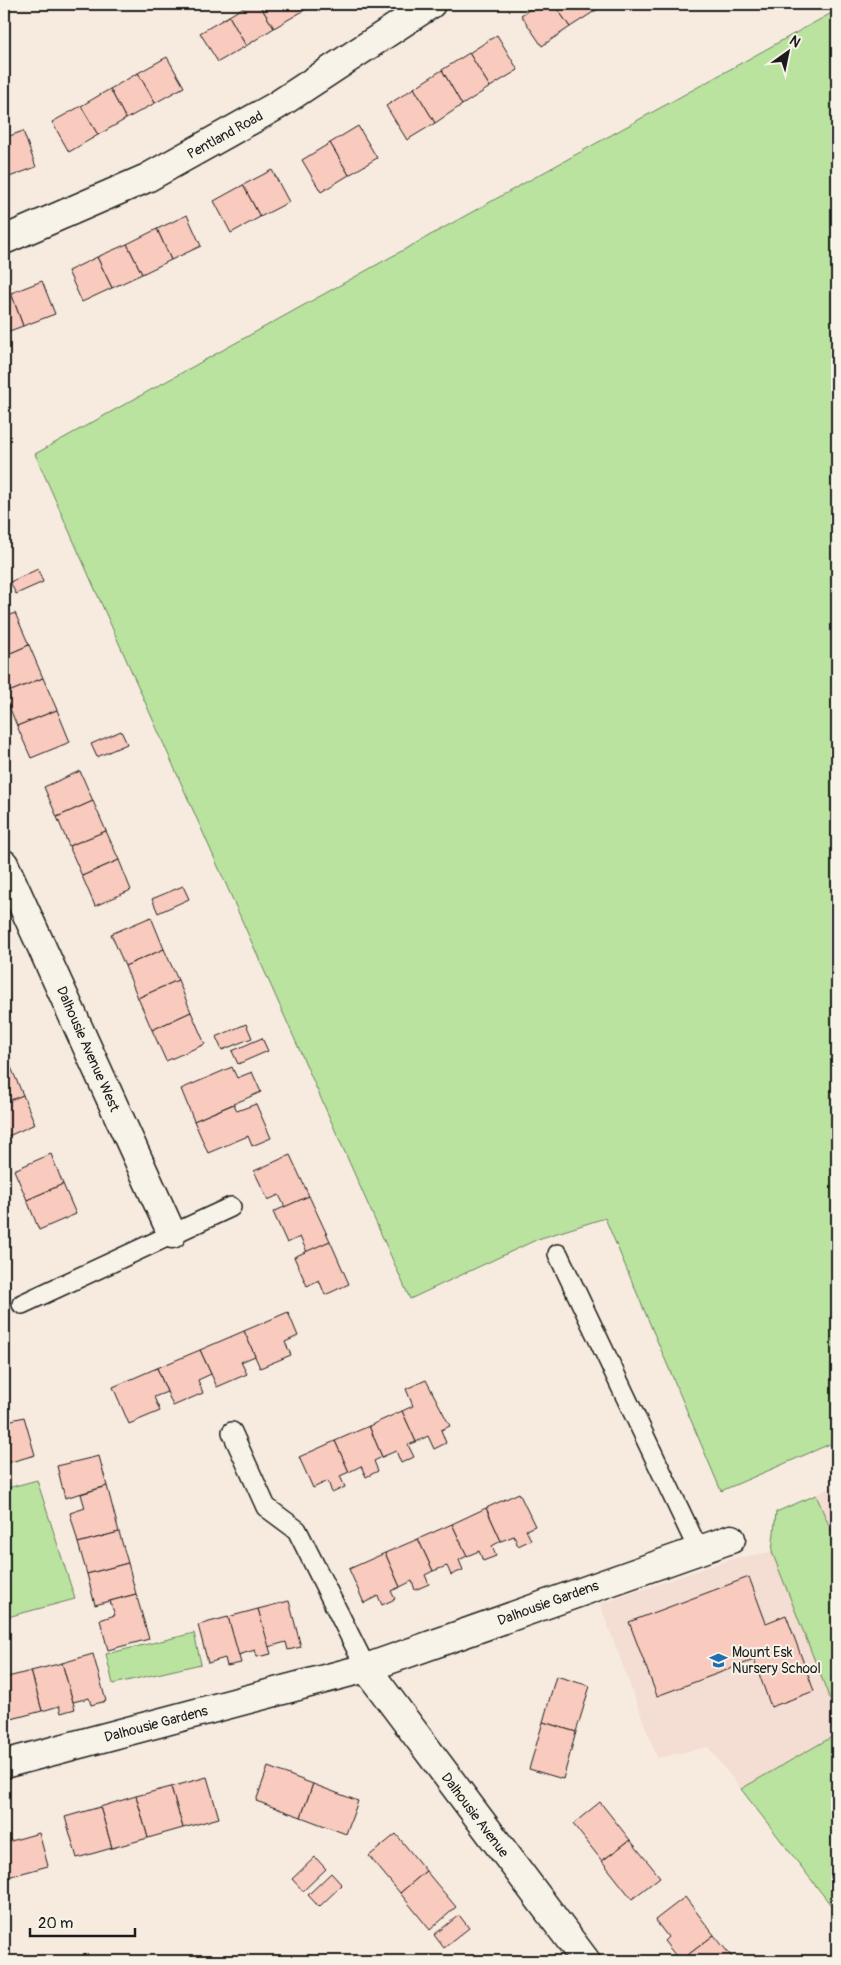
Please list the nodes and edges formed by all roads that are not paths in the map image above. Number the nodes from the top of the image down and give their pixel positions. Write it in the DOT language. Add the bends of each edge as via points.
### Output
graph roads {
  1 [pos="431,4"];
  2 [pos="4,240"];
  3 [pos="4,864"];
  4 [pos="231,1207"];
  5 [pos="172,1234"];
  6 [pos="558,1254"];
  7 [pos="22,1304"];
  8 [pos="232,1432"];
  9 [pos="731,1538"];
  10 [pos="698,1549"];
  11 [pos="366,1668"];
  12 [pos="4,1764"];
  13 [pos="586,1961"];
  1 -- 2 [label="street, Pentland Road" via="276,106 156,174"];
  3 -- 5 [label="street, Dalhousie Avenue West"];
  4 -- 5 [label="lane"];
  5 -- 7 [label="lane"];
  6 -- 10 [label="lane"];
  8 -- 11 [label="lane" via="266,1507 297,1530"];
  9 -- 10 [label="street, Dalhousie Gardens"];
  10 -- 11 [label="street, Dalhousie Gardens"];
  11 -- 12 [label="street, Dalhousie Gardens"];
  11 -- 13 [label="street, Dalhousie Avenue"];
}
